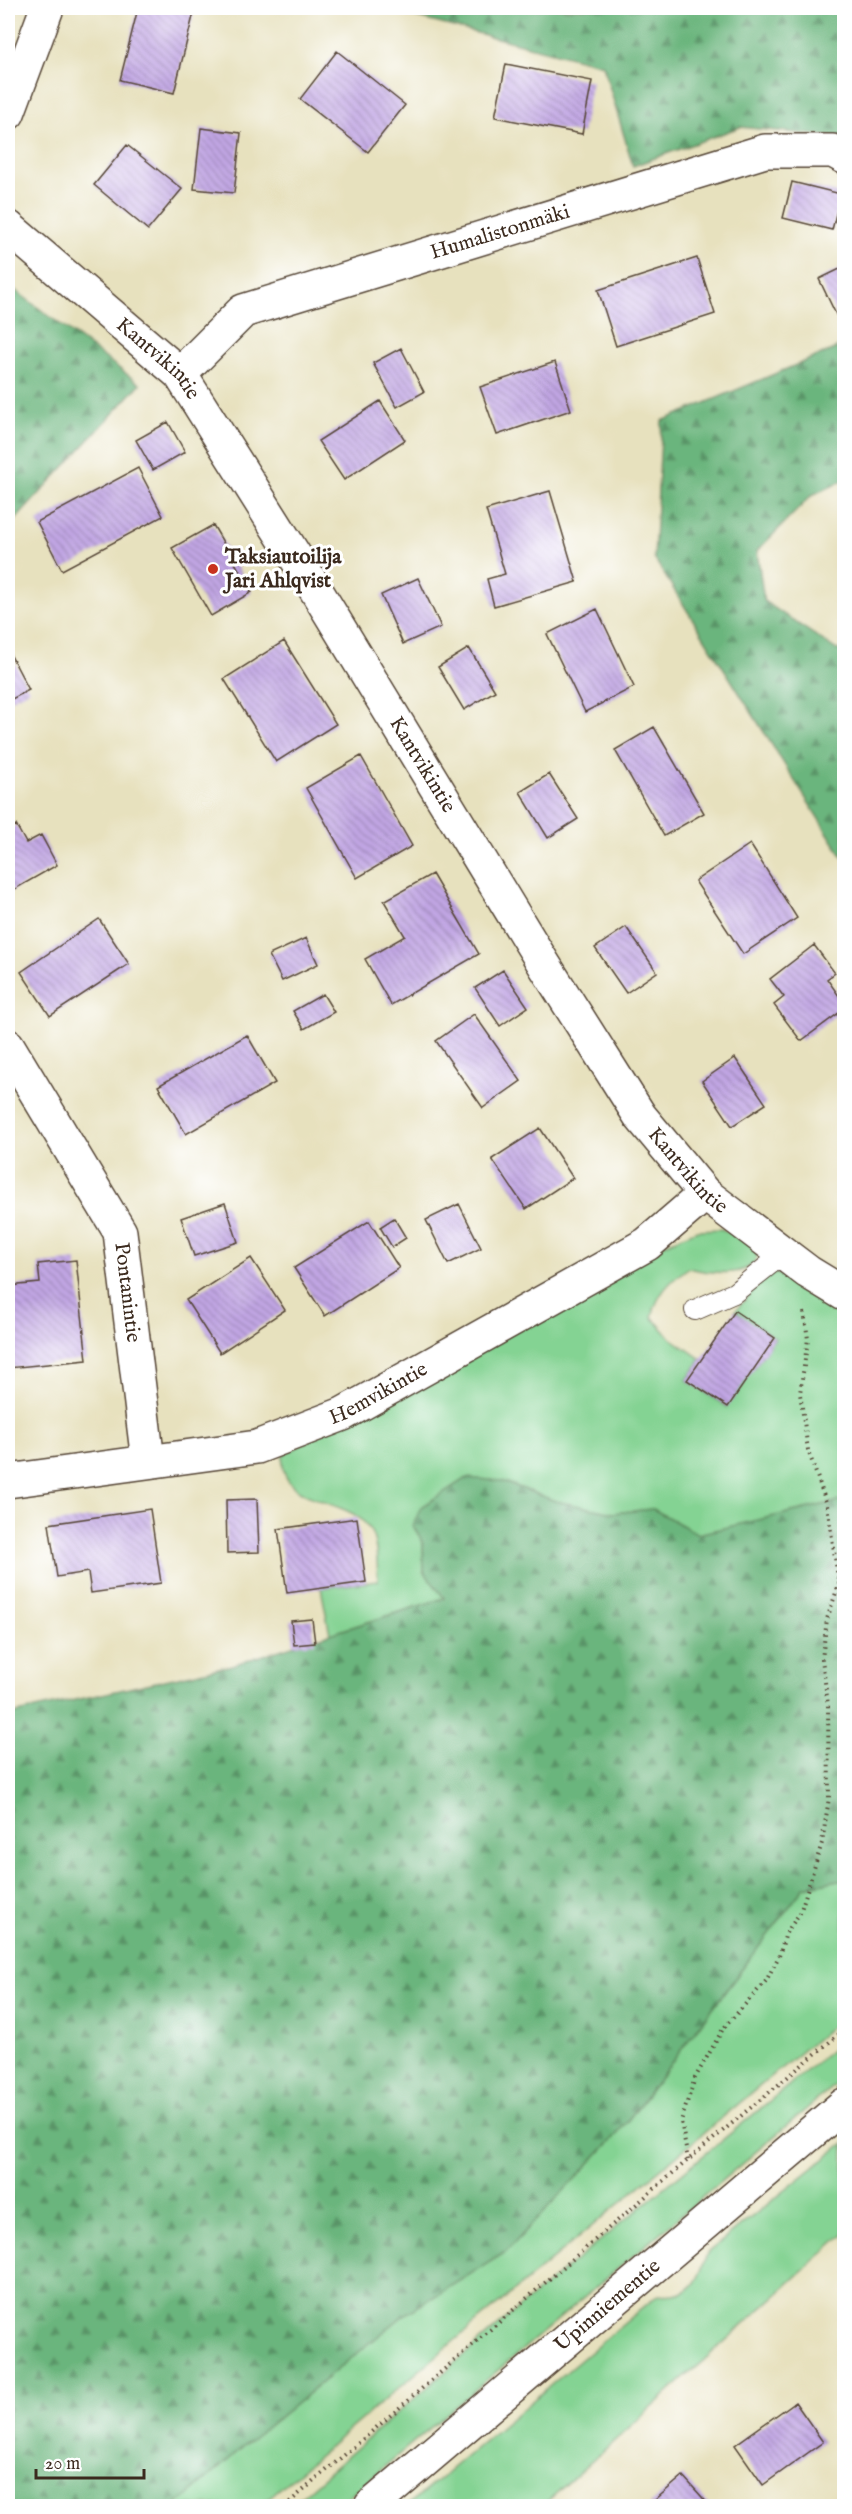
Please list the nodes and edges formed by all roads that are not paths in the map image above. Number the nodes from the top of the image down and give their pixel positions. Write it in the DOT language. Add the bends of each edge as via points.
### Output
graph roads {
  1 [pos="47,8"];
  2 [pos="8,113"];
  3 [pos="844,157"];
  4 [pos="8,227"];
  5 [pos="180,374"];
  6 [pos="8,1047"];
  7 [pos="705,1194"];
  8 [pos="796,1263"];
  9 [pos="844,1294"];
  10 [pos="695,1310"];
  11 [pos="148,1461"];
  12 [pos="8,1480"];
  13 [pos="844,2105"];
  14 [pos="371,2506"];
  1 -- 2 [label="street"];
  3 -- 5 [label="street, Humalistonmäki" via="833,151 765,151 243,311"];
  4 -- 5 [label="street, Kantvikintie"];
  5 -- 7 [label="street, Kantvikintie" via="632,1103"];
  6 -- 11 [label="street, Pontanintie" via="120,1232"];
  7 -- 8 [label="street, Kantvikintie"];
  7 -- 11 [label="street, Hemvikintie" via="647,1244 343,1414 257,1447"];
  8 -- 9 [label="street, Kantvikintie"];
  8 -- 10 [label="lane"];
  11 -- 12 [label="street, Hemvikintie"];
  13 -- 14 [label="street, Upinniementie"];
}
